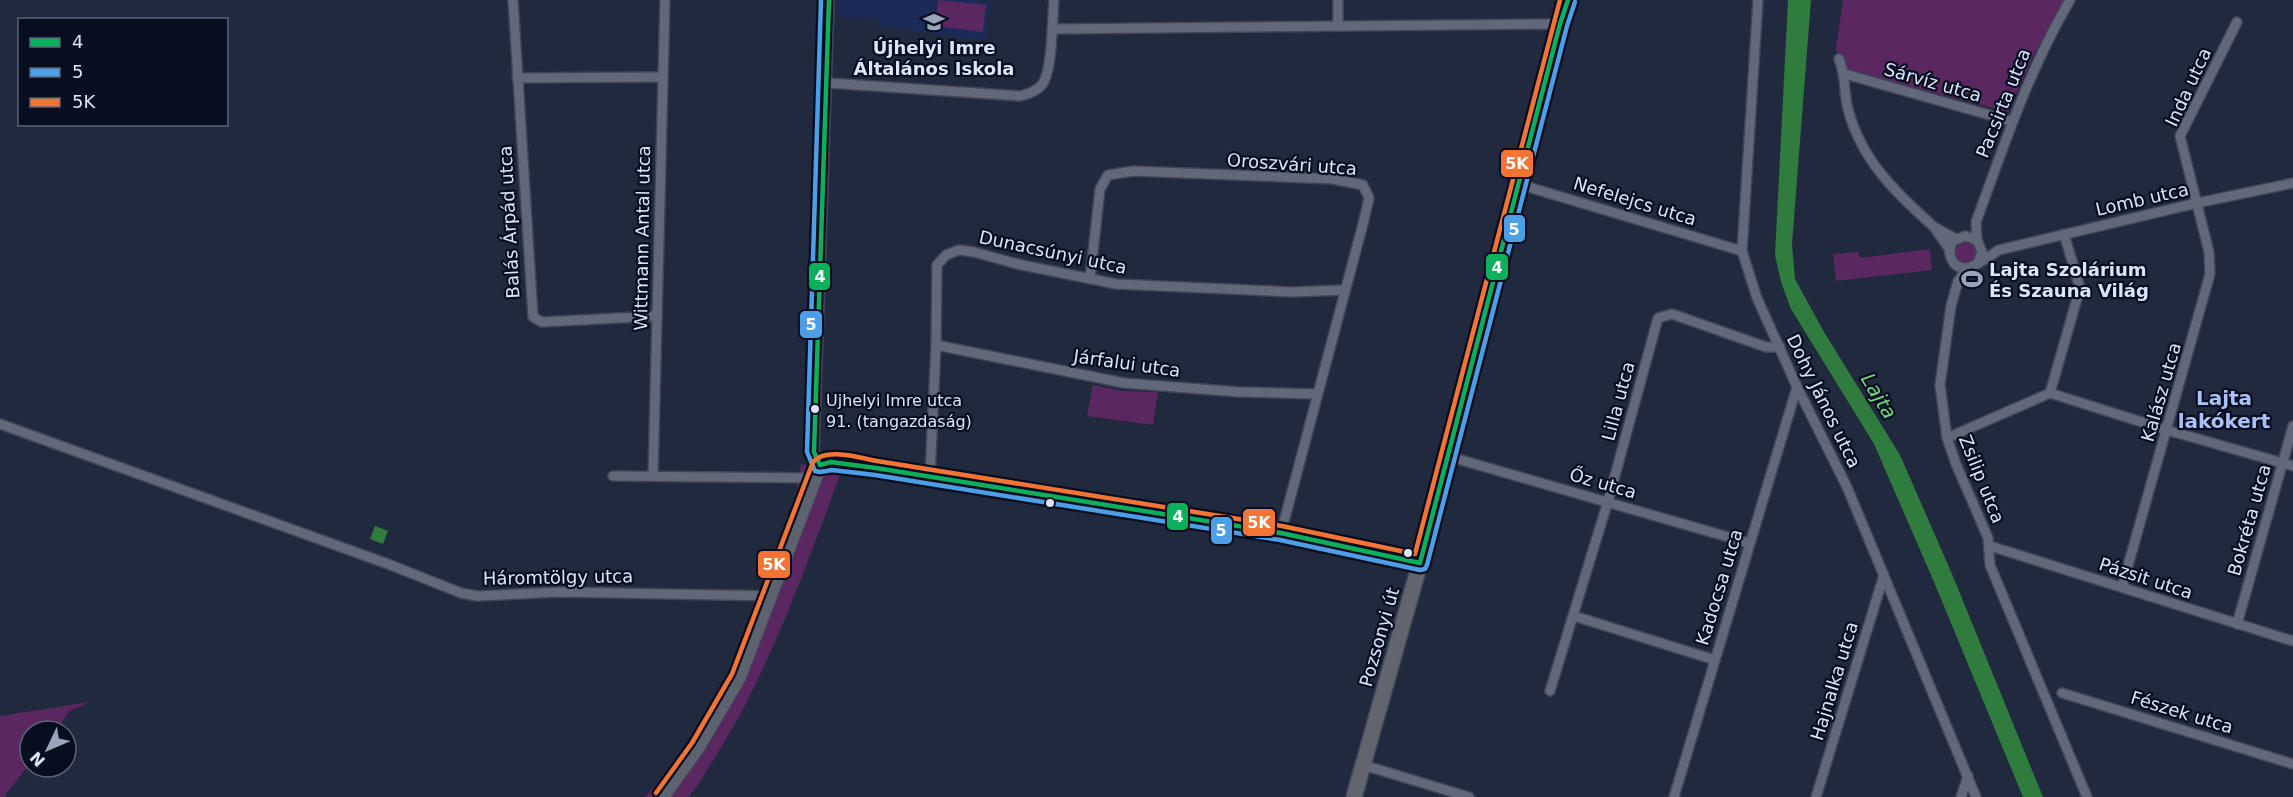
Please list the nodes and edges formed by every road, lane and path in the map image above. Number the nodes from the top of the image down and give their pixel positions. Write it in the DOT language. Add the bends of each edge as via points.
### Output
graph roads {
  1 [pos="513,0"];
  2 [pos="665,0"];
  3 [pos="829,0"];
  4 [pos="1054,0"];
  5 [pos="1338,0"];
  6 [pos="1568,0"];
  7 [pos="1758,0"];
  8 [pos="2070,0"];
  9 [pos="2237,22"];
  10 [pos="1560,24"];
  11 [pos="1338,26"];
  12 [pos="1052,29"];
  13 [pos="1839,59"];
  14 [pos="1845,74"];
  15 [pos="663,77"];
  16 [pos="518,78"];
  17 [pos="828,83"];
  18 [pos="2011,121"];
  19 [pos="1518,183"];
  20 [pos="2293,183"];
  21 [pos="2197,203"];
  22 [pos="1976,222"];
  23 [pos="1934,228"];
  24 [pos="2064,234"];
  25 [pos="1960,237"];
  26 [pos="1979,242"];
  27 [pos="1950,250"];
  28 [pos="1999,250"];
  29 [pos="1742,251"];
  30 [pos="1978,263"];
  31 [pos="1955,264"];
  32 [pos="1967,269"];
  33 [pos="1090,279"];
  34 [pos="1958,281"];
  35 [pos="1344,290"];
  36 [pos="657,316"];
  37 [pos="936,345"];
  38 [pos="1780,347"];
  39 [pos="1797,387"];
  40 [pos="2050,393"];
  41 [pos="1316,394"];
  42 [pos="0,424"];
  43 [pos="2293,426"];
  44 [pos="2167,430"];
  45 [pos="1947,438"];
  46 [pos="1448,456"];
  47 [pos="2283,462"];
  48 [pos="2293,466"];
  49 [pos="818,472"];
  50 [pos="653,476"];
  51 [pos="613,477"];
  52 [pos="930,477"];
  53 [pos="1608,501"];
  54 [pos="1281,533"];
  55 [pos="1749,543"];
  56 [pos="1990,546"];
  57 [pos="1420,562"];
  58 [pos="1884,575"];
  59 [pos="2122,587"];
  60 [pos="771,596"];
  61 [pos="1574,616"];
  62 [pos="2237,624"];
  63 [pos="2293,641"];
  64 [pos="1715,660"];
  65 [pos="1550,691"];
  66 [pos="2062,693"];
  67 [pos="2293,764"];
  68 [pos="1363,765"];
  69 [pos="1968,776"];
  70 [pos="662,797"];
  71 [pos="1354,797"];
  72 [pos="1469,797"];
  73 [pos="1674,797"];
  74 [pos="1816,797"];
  75 [pos="1961,797"];
  76 [pos="1976,797"];
  77 [pos="2087,797"];
  1 -- 16 [label="street, Balás Árpád utca"];
  2 -- 15 [label="street, Wittmann Antal utca"];
  3 -- 17 [label="street"];
  4 -- 12 [label="street"];
  5 -- 11 [label="street"];
  6 -- 10 [label="main road, Pozsonyi út"];
  7 -- 29 [label="street, Dohy János utca"];
  8 -- 18 [label="street, Pacsirta utca" via="2046,41"];
  9 -- 21 [label="street, Inda utca" via="2180,136"];
  10 -- 11 [label="street"];
  10 -- 19 [label="main road, Pozsonyi út"];
  11 -- 12 [label="street"];
  12 -- 17 [label="street" via="1043,84 1020,96"];
  13 -- 14 [label="street"];
  14 -- 18 [label="street, Sárvíz utca"];
  14 -- 23 [label="street" via="1847,106 1857,140 1903,199"];
  15 -- 16 [label="street"];
  15 -- 36 [label="street, Wittmann Antal utca"];
  16 -- 36 [label="street, Balás Árpád utca" via="533,318 542,322"];
  17 -- 49 [label="street" via="814,452"];
  18 -- 22 [label="street, Pacsirta utca"];
  19 -- 29 [label="street, Nefelejcs utca"];
  19 -- 46 [label="main road, Pozsonyi út"];
  20 -- 21 [label="street, Lomb utca"];
  21 -- 24 [label="street, Lomb utca"];
  21 -- 44 [label="street, Kalász utca" via="2210,274"];
  22 -- 25 [label="street"];
  22 -- 26 [label="street"];
  23 -- 25 [label="street"];
  23 -- 27 [label="street"];
  24 -- 28 [label="street, Lomb utca"];
  24 -- 40 [label="street" via="2080,288"];
  25 -- 26 [label="street"];
  25 -- 27 [label="street"];
  26 -- 28 [label="street"];
  26 -- 30 [label="street" via="1982,252"];
  27 -- 31 [label="street"];
  28 -- 30 [label="street"];
  29 -- 38 [label="street, Dohy János utca" via="1757,298"];
  30 -- 32 [label="street"];
  31 -- 32 [label="street"];
  31 -- 34 [label="street"];
  32 -- 34 [label="street"];
  33 -- 35 [label="street, Dunacsúnyi utca" via="1184,288"];
  33 -- 35 [label="street, Oroszvári utca" via="1100,189 1108,175 1133,171 1333,179 1363,185 1369,198"];
  33 -- 37 [label="street, Dunacsúnyi utca" via="974,252 959,250 946,255 937,265"];
  34 -- 45 [label="street, Zsilip utca" via="1940,385"];
  35 -- 41 [label="street, Oroszvári utca"];
  36 -- 50 [label="street, Wittmann Antal utca"];
  37 -- 41 [label="street, Járfalui utca" via="1124,383"];
  37 -- 52 [label="street, Dunacsúnyi utca"];
  38 -- 39 [label="street, Dohy János utca"];
  38 -- 53 [label="street, Lilla utca" via="1766,347 1672,314 1658,318"];
  39 -- 55 [label="street, Kadocsa utca"];
  39 -- 58 [label="street, Dohy János utca" via="1847,487"];
  40 -- 44 [label="street"];
  40 -- 45 [label="street"];
  41 -- 54 [label="street, Oroszvári utca"];
  42 -- 60 [label="street, Háromtölgy utca" via="461,593"];
  43 -- 47 [label="street, Bokréta utca"];
  44 -- 47 [label="street"];
  44 -- 59 [label="street, Kalász utca"];
  45 -- 56 [label="street, Zsilip utca"];
  46 -- 53 [label="street, Őz utca"];
  46 -- 57 [label="main road, Pozsonyi út"];
  47 -- 48 [label="street"];
  47 -- 62 [label="street, Bokréta utca"];
  49 -- 50 [label="street"];
  49 -- 52 [label="main road" via="831,462"];
  49 -- 60 [label="main road"];
  50 -- 51 [label="street"];
  52 -- 54 [label="main road"];
  53 -- 55 [label="street, Őz utca"];
  53 -- 61 [label="street, Lilla utca"];
  54 -- 57 [label="main road"];
  55 -- 64 [label="street, Kadocsa utca"];
  56 -- 59 [label="street, Pázsit utca"];
  56 -- 77 [label="street, Zsilip utca" via="1990,565"];
  57 -- 68 [label="main road, Pozsonyi út"];
  58 -- 69 [label="street, Dohy János utca"];
  58 -- 74 [label="street, Hajnalka utca"];
  59 -- 62 [label="street, Pázsit utca"];
  60 -- 70 [label="main road" via="725,703"];
  61 -- 64 [label="street"];
  61 -- 65 [label="street, Lilla utca"];
  62 -- 63 [label="street, Pázsit utca"];
  64 -- 73 [label="street, Kadocsa utca"];
  66 -- 67 [label="street, Fészek utca"];
  68 -- 71 [label="main road, Pozsonyi út"];
  68 -- 72 [label="street"];
  69 -- 75 [label="street"];
  69 -- 76 [label="street, Dohy János utca"];
}
